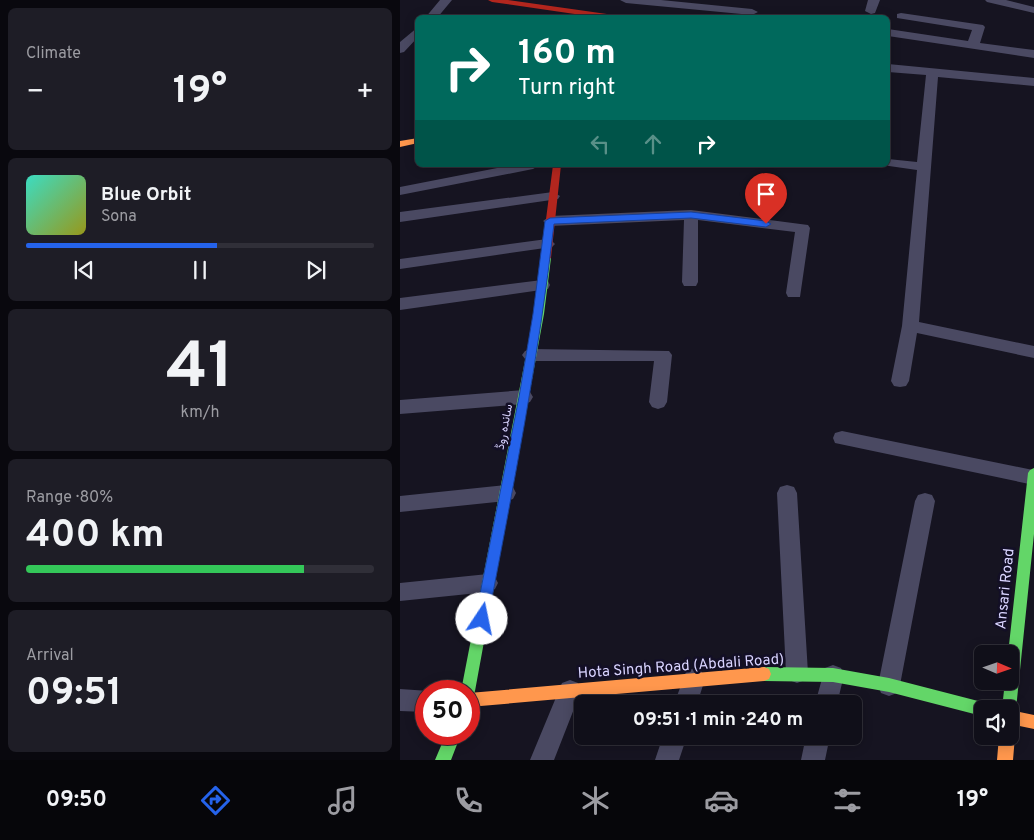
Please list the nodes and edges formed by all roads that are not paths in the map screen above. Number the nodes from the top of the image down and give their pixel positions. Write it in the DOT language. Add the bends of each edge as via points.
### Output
graph roads {
  1 [pos="446,0"];
  2 [pos="492,0"];
  3 [pos="625,0"];
  4 [pos="757,0"];
  5 [pos="991,0"];
  6 [pos="668,4"];
  7 [pos="1034,10"];
  8 [pos="433,15"];
  9 [pos="600,15"];
  10 [pos="615,15"];
  11 [pos="663,15"];
  12 [pos="751,15"];
  13 [pos="901,16"];
  14 [pos="890,34"];
  15 [pos="973,45"];
  16 [pos="1034,54"];
  17 [pos="890,68"];
  18 [pos="932,73"];
  19 [pos="1034,82"];
  20 [pos="415,141"];
  21 [pos="400,144"];
  22 [pos="890,163"];
  23 [pos="523,167"];
  24 [pos="557,167"];
  25 [pos="924,167"];
  26 [pos="400,191"];
  27 [pos="553,196"];
  28 [pos="691,215"];
  29 [pos="400,217"];
  30 [pos="550,221"];
  31 [pos="547,244"];
  32 [pos="400,264"];
  33 [pos="690,282"];
  34 [pos="542,285"];
  35 [pos="794,293"];
  36 [pos="400,304"];
  37 [pos="910,326"];
  38 [pos="1034,352"];
  39 [pos="532,355"];
  40 [pos="900,381"];
  41 [pos="524,397"];
  42 [pos="658,402"];
  43 [pos="400,407"];
  44 [pos="842,438"];
  45 [pos="1034,473"];
  46 [pos="1034,478"];
  47 [pos="787,492"];
  48 [pos="506,493"];
  49 [pos="925,502"];
  50 [pos="400,504"];
  51 [pos="488,584"];
  52 [pos="400,592"];
  53 [pos="797,673"];
  54 [pos="833,675"];
  55 [pos="694,679"];
  56 [pos="470,680"];
  57 [pos="889,685"];
  58 [pos="570,691"];
  59 [pos="688,695"];
  60 [pos="828,695"];
  61 [pos="480,699"];
  62 [pos="400,700"];
  63 [pos="415,700"];
  64 [pos="1010,700"];
  65 [pos="974,708"];
  66 [pos="1019,719"];
  67 [pos="1034,722"];
  68 [pos="449,745"];
  69 [pos="671,745"];
  70 [pos="816,745"];
  71 [pos="1006,745"];
  72 [pos="443,760"];
  73 [pos="542,760"];
  74 [pos="667,760"];
  75 [pos="812,760"];
  76 [pos="1005,760"];
  1 -- 8 [label="street"];
  2 -- 9 [label="main road"];
  3 -- 6 [label="street"];
  3 -- 10 [label="main road"];
  4 -- 12 [label="street"];
  5 -- 7 [label="street"];
  6 -- 11 [label="street"];
  6 -- 12 [label="street"];
  13 -- 15 [label="street" via="978,27"];
  14 -- 15 [label="street"];
  15 -- 16 [label="street"];
  17 -- 18 [label="street"];
  18 -- 19 [label="street"];
  18 -- 25 [label="street"];
  20 -- 21 [label="main road"];
  22 -- 25 [label="street"];
  23 -- 26 [label="street"];
  24 -- 27 [label="main road, ساندہ روڈ"];
  25 -- 37 [label="street"];
  27 -- 29 [label="street"];
  27 -- 30 [label="main road, ساندہ روڈ"];
  28 -- 30 [label="street"];
  28 -- 33 [label="street"];
  28 -- 35 [label="street" via="803,228"];
  30 -- 31 [label="main road, ساندہ روڈ"];
  31 -- 32 [label="street"];
  31 -- 34 [label="main road, ساندہ روڈ"];
  34 -- 36 [label="street"];
  34 -- 39 [label="main road, ساندہ روڈ"];
  37 -- 38 [label="street"];
  37 -- 40 [label="street"];
  39 -- 41 [label="main road, ساندہ روڈ"];
  39 -- 42 [label="street" via="662,355"];
  41 -- 43 [label="street"];
  41 -- 48 [label="main road, ساندہ روڈ"];
  44 -- 46 [label="street"];
  45 -- 46 [label="main road, Ansari Road"];
  46 -- 64 [label="main road, Ansari Road"];
  47 -- 53 [label="street"];
  48 -- 50 [label="street"];
  48 -- 51 [label="main road, ساندہ روڈ"];
  49 -- 57 [label="street"];
  51 -- 52 [label="street"];
  51 -- 56 [label="main road, ساندہ روڈ"];
  53 -- 54 [label="main road, Hota Singh Road (Abdali Road)"];
  53 -- 55 [label="main road, Hota Singh Road (Abdali Road)"];
  54 -- 57 [label="main road, Hota Singh Road (Abdali Road)"];
  54 -- 60 [label="street"];
  55 -- 58 [label="main road, Hota Singh Road (Abdali Road)"];
  55 -- 59 [label="street"];
  57 -- 65 [label="main road, Hota Singh Road (Abdali Road)"];
  58 -- 61 [label="main road, Hota Singh Road (Abdali Road)"];
  58 -- 73 [label="street"];
  62 -- 63 [label="street"];
  66 -- 67 [label="main road"];
  68 -- 72 [label="main road"];
  69 -- 74 [label="street"];
  70 -- 75 [label="street"];
  71 -- 76 [label="main road"];
}
